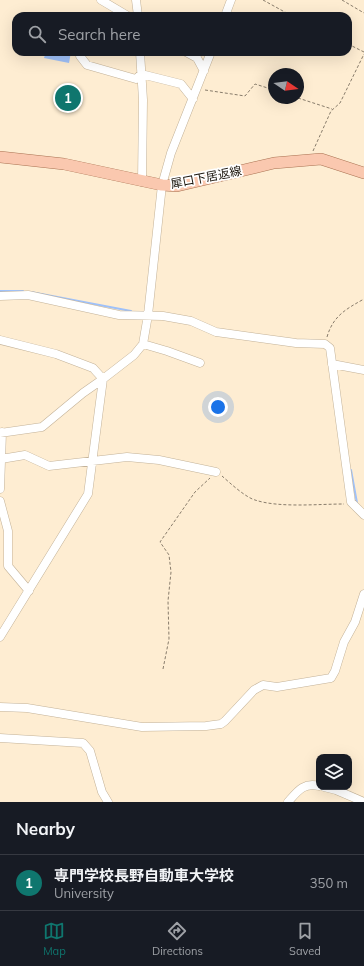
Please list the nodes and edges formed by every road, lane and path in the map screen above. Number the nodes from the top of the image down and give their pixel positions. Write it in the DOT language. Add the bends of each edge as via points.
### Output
graph roads {
  1 [pos="102,0"];
  2 [pos="231,0"];
  3 [pos="263,0"];
  4 [pos="342,0"];
  5 [pos="135,1"];
  6 [pos="122,12"];
  7 [pos="137,12"];
  8 [pos="226,12"];
  9 [pos="285,12"];
  10 [pos="364,13"];
  11 [pos="352,46"];
  12 [pos="364,53"];
  13 [pos="80,56"];
  14 [pos="140,56"];
  15 [pos="193,56"];
  16 [pos="210,56"];
  17 [pos="204,71"];
  18 [pos="141,74"];
  19 [pos="268,88"];
  20 [pos="197,89"];
  21 [pos="193,99"];
  22 [pos="304,100"];
  23 [pos="333,109"];
  24 [pos="0,157"];
  25 [pos="309,160"];
  26 [pos="364,174"];
  27 [pos="142,182"];
  28 [pos="162,185"];
  29 [pos="0,296"];
  30 [pos="364,299"];
  31 [pos="148,316"];
  32 [pos="0,340"];
  33 [pos="143,344"];
  34 [pos="325,344"];
  35 [pos="200,364"];
  36 [pos="335,364"];
  37 [pos="364,370"];
  38 [pos="103,379"];
  39 [pos="1,433"];
  40 [pos="1,459"];
  41 [pos="93,460"];
  42 [pos="216,472"];
  43 [pos="0,489"];
  44 [pos="0,501"];
  45 [pos="353,504"];
  46 [pos="364,515"];
  47 [pos="29,591"];
  48 [pos="364,594"];
  49 [pos="0,637"];
  50 [pos="163,669"];
  51 [pos="0,707"];
  52 [pos="0,738"];
  53 [pos="316,786"];
  54 [pos="336,790"];
  55 [pos="108,802"];
  56 [pos="288,802"];
  57 [pos="364,802"];
  1 -- 6 [label="street"];
  2 -- 8 [label="street"];
  3 -- 9 [label="path"];
  4 -- 10 [label="path"];
  5 -- 7 [label="street"];
  11 -- 12 [label="path"];
  12 -- 23 [label="path" via="340,103"];
  13 -- 18 [label="street" via="87,65 136,79"];
  14 -- 18 [label="street"];
  15 -- 17 [label="street"];
  16 -- 17 [label="street"];
  17 -- 20 [label="street"];
  18 -- 21 [label="street" via="181,84"];
  18 -- 27 [label="street"];
  19 -- 20 [label="path" via="255,84 245,96"];
  20 -- 21 [label="street"];
  21 -- 28 [label="street" via="171,153"];
  22 -- 23 [label="path"];
  23 -- 25 [label="path"];
  24 -- 27 [label="main road, 犀口下居返線" via="64,164"];
  25 -- 26 [label="main road, 犀口下居返線" via="321,159"];
  25 -- 28 [label="main road, 犀口下居返線" via="274,163 177,186"];
  27 -- 28 [label="main road, 犀口下居返線"];
  28 -- 31 [label="street"];
  29 -- 31 [label="street" via="28,295 119,315"];
  30 -- 34 [label="path" via="344,310 330,325"];
  31 -- 33 [label="street"];
  31 -- 34 [label="street" via="191,321 216,332 296,343"];
  32 -- 38 [label="street" via="56,354 93,368"];
  33 -- 35 [label="street"];
  33 -- 38 [label="street" via="134,355"];
  34 -- 36 [label="street" via="330,348"];
  36 -- 37 [label="street"];
  36 -- 45 [label="street"];
  38 -- 39 [label="street" via="42,427"];
  38 -- 41 [label="street"];
  39 -- 40 [label="street"];
  40 -- 41 [label="street" via="25,455 48,466"];
  40 -- 43 [label="street"];
  41 -- 42 [label="street" via="127,457 159,460"];
  41 -- 47 [label="street" via="88,494"];
  42 -- 45 [label="path" via="254,500 297,505"];
  42 -- 50 [label="path" via="195,492 160,542 169,555 171,572 168,601 169,639"];
  44 -- 47 [label="street" via="8,531 8,566"];
  45 -- 46 [label="street"];
  47 -- 49 [label="street"];
  48 -- 51 [label="street" via="331,678 277,687 263,685 254,690 221,724 142,727 27,708"];
  52 -- 55 [label="street" via="82,743 90,751 102,792"];
  53 -- 56 [label="street" via="301,788"];
  54 -- 57 [label="street"];
}
